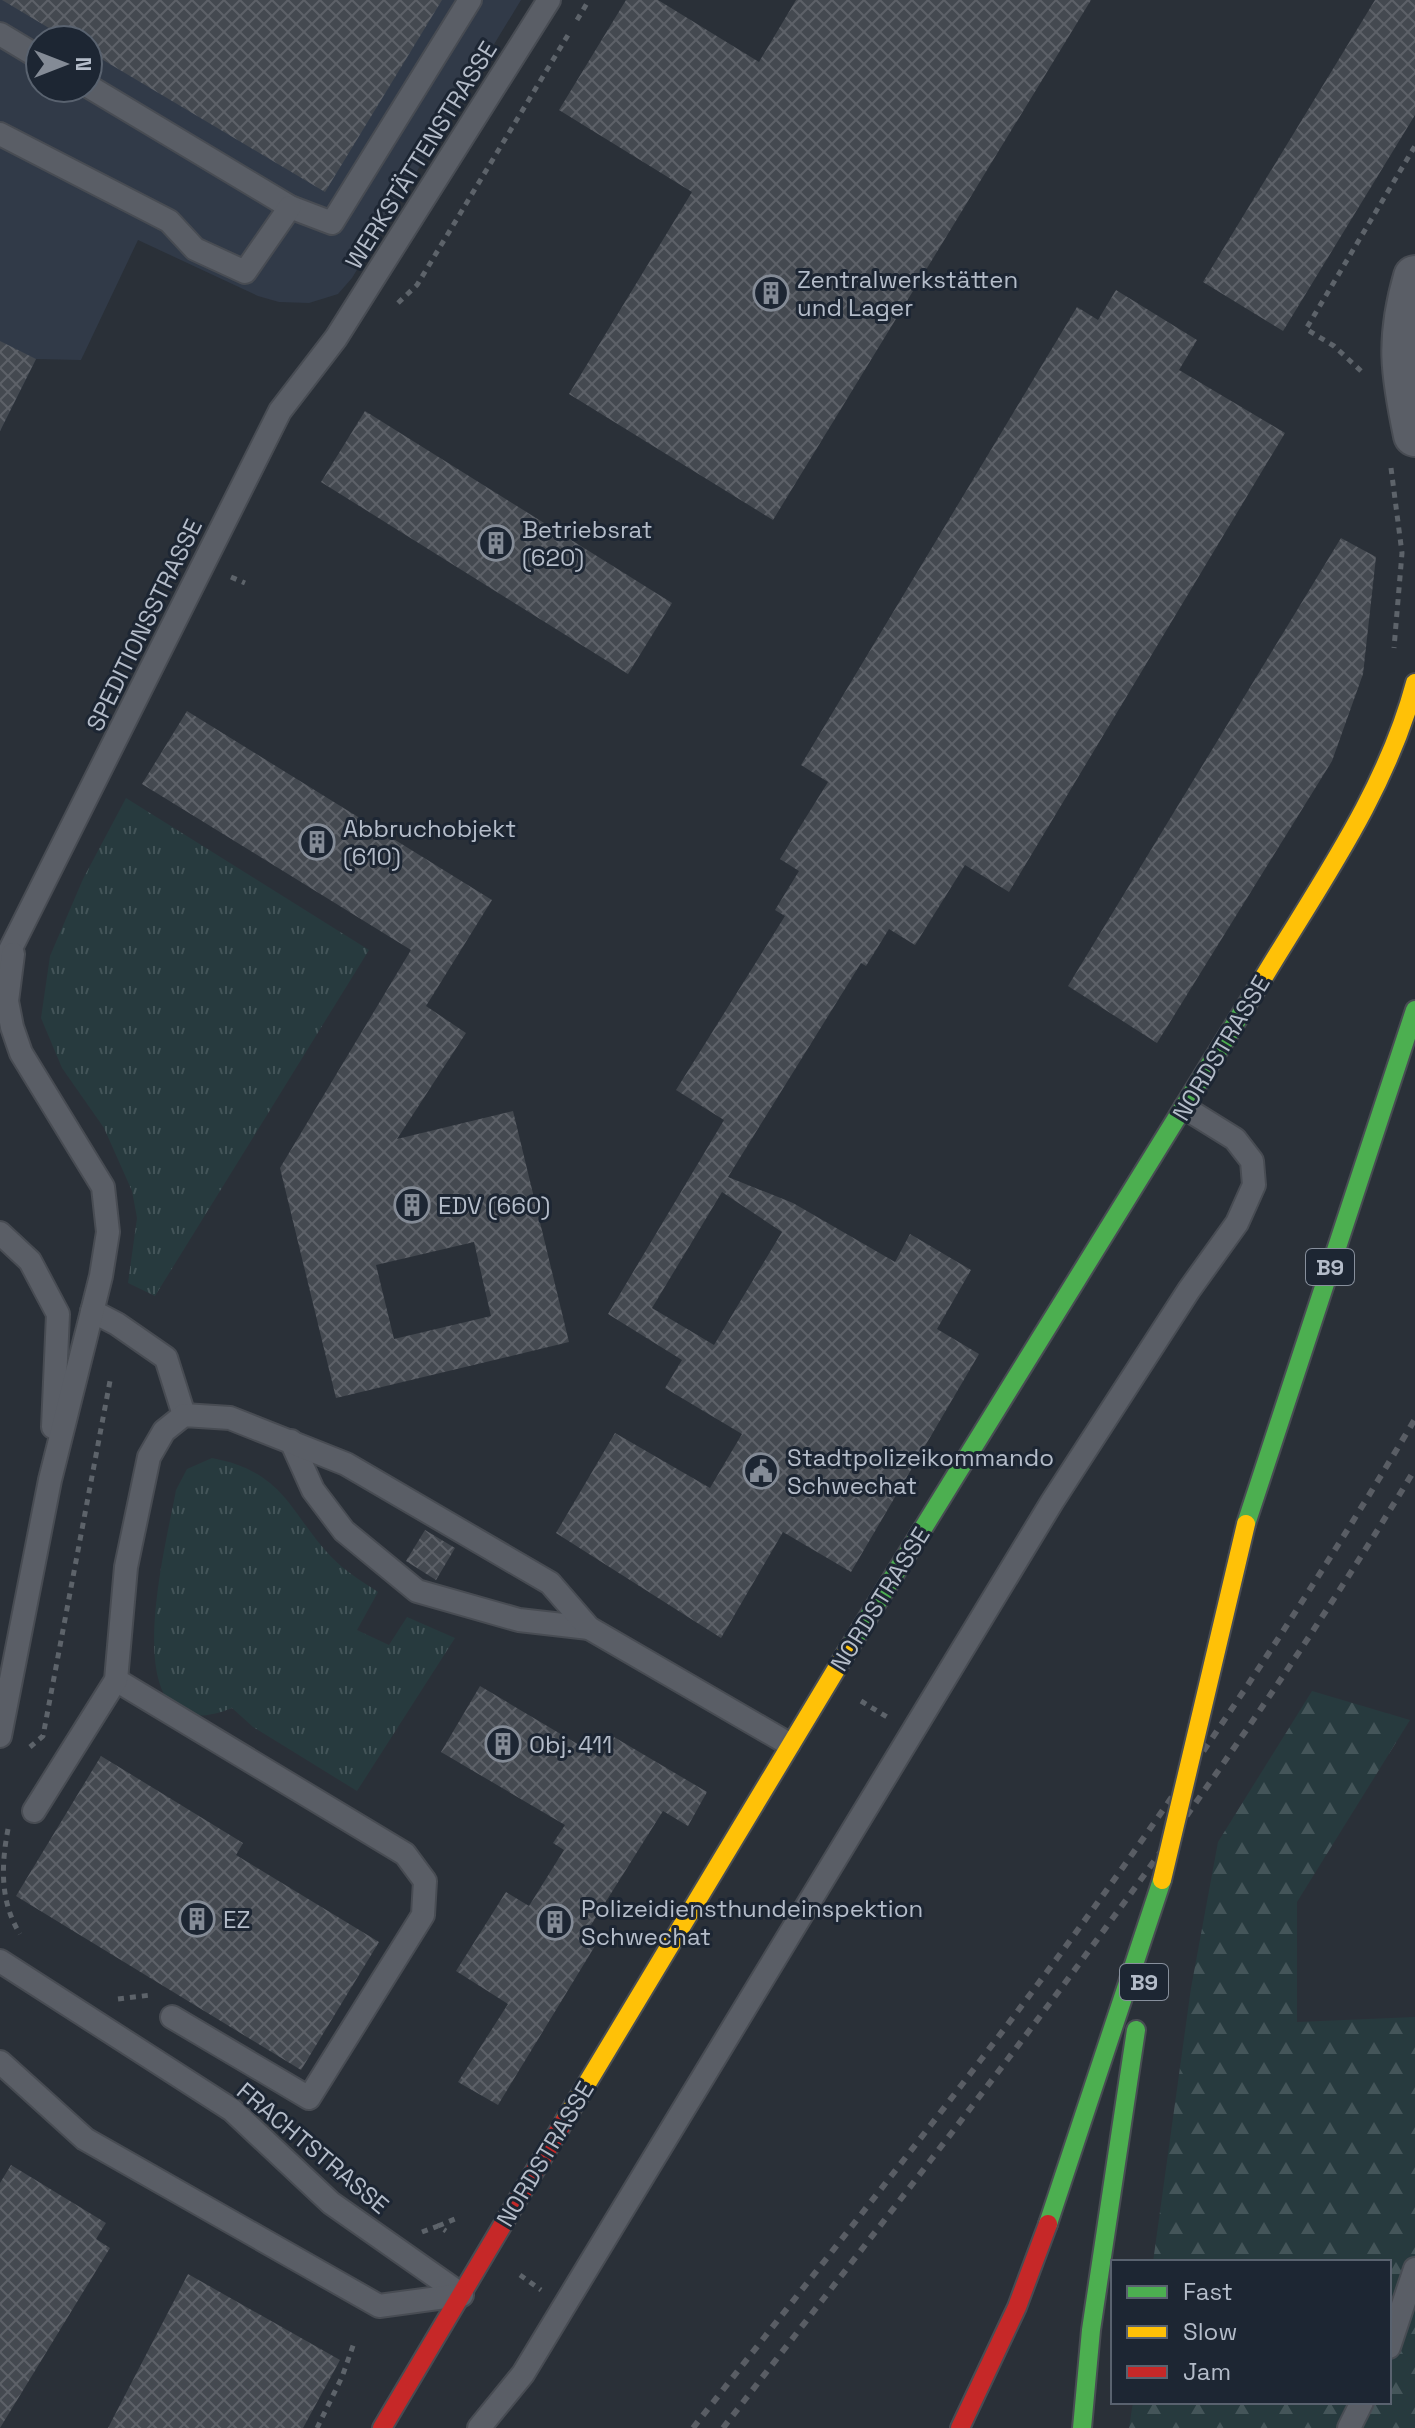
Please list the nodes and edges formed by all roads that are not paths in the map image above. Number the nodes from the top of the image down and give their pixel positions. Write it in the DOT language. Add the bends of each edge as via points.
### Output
graph roads {
  1 [pos="470,0"];
  2 [pos="549,0"];
  3 [pos="0,34"];
  4 [pos="24,48"];
  5 [pos="104,96"];
  6 [pos="0,134"];
  7 [pos="290,207"];
  8 [pos="1415,277"];
  9 [pos="336,338"];
  10 [pos="1403,450"];
  11 [pos="1415,683"];
  12 [pos="14,946"];
  13 [pos="0,970"];
  14 [pos="1415,1010"];
  15 [pos="1185,1108"];
  16 [pos="0,1233"];
  17 [pos="92,1311"];
  18 [pos="184,1415"];
  19 [pos="291,1441"];
  20 [pos="50,1480"];
  21 [pos="589,1628"];
  22 [pos="116,1680"];
  23 [pos="0,1736"];
  24 [pos="789,1744"];
  25 [pos="34,1811"];
  26 [pos="1162,1880"];
  27 [pos="0,1961"];
  28 [pos="172,2017"];
  29 [pos="0,2062"];
  30 [pos="1415,2269"];
  31 [pos="462,2295"];
  32 [pos="1391,2341"];
  33 [pos="1361,2404"];
  34 [pos="382,2428"];
  35 [pos="479,2428"];
  36 [pos="960,2428"];
  37 [pos="1082,2428"];
  38 [pos="1349,2428"];
  1 -- 7 [label="lane" via="332,223"];
  2 -- 9 [label="lane, WERKSTÄTTENSTRASSE"];
  3 -- 4 [label="lane"];
  5 -- 7 [label="lane"];
  6 -- 7 [label="lane" via="169,221 195,249 245,272"];
  8 -- 10 [label="street" via="1404,315"];
  9 -- 12 [label="lane, SPEDITIONSSTRASSE" via="280,411"];
  11 -- 15 [label="main road, NORDSTRASSE" via="1403,728 1368,804"];
  12 -- 13 [label="lane, SPEDITIONSSTRASSE"];
  12 -- 17 [label="lane, SPEDITIONSSTRASSE" via="7,1001 16,1040 103,1187 108,1232"];
  14 -- 26 [label="main road, B9, bridge" via="1246,1524"];
  15 -- 24 [label="main road, NORDSTRASSE"];
  15 -- 35 [label="lane" via="1243,1146 1252,1161 1254,1185 1237,1223 1052,1502 523,2374"];
  16 -- 20 [label="lane, SPEDITIONSSTRASSE" via="30,1261 58,1314"];
  17 -- 18 [label="lane" via="166,1358"];
  17 -- 20 [label="lane, SPEDITIONSSTRASSE"];
  18 -- 19 [label="lane" via="230,1418"];
  18 -- 22 [label="lane" via="164,1431 149,1457 126,1567"];
  19 -- 21 [label="lane" via="346,1464 550,1583"];
  19 -- 21 [label="lane" via="313,1490 344,1531 417,1591 519,1620"];
  20 -- 23 [label="lane, SPEDITIONSSTRASSE"];
  21 -- 24 [label="lane"];
  22 -- 25 [label="lane"];
  22 -- 28 [label="lane" via="405,1854 425,1881 423,1915 309,2098"];
  24 -- 31 [label="main road, NORDSTRASSE"];
  26 -- 36 [label="main road" via="1017,2307"];
  26 -- 37 [label="main road, B9" via="1091,2330"];
  27 -- 31 [label="lane, FRACHTSTRASSE" via="232,2110 331,2203"];
  29 -- 31 [label="lane" via="85,2139 379,2306"];
  30 -- 32 [label="lane"];
  31 -- 34 [label="main road, NORDSTRASSE"];
  33 -- 38 [label="lane"];
}
